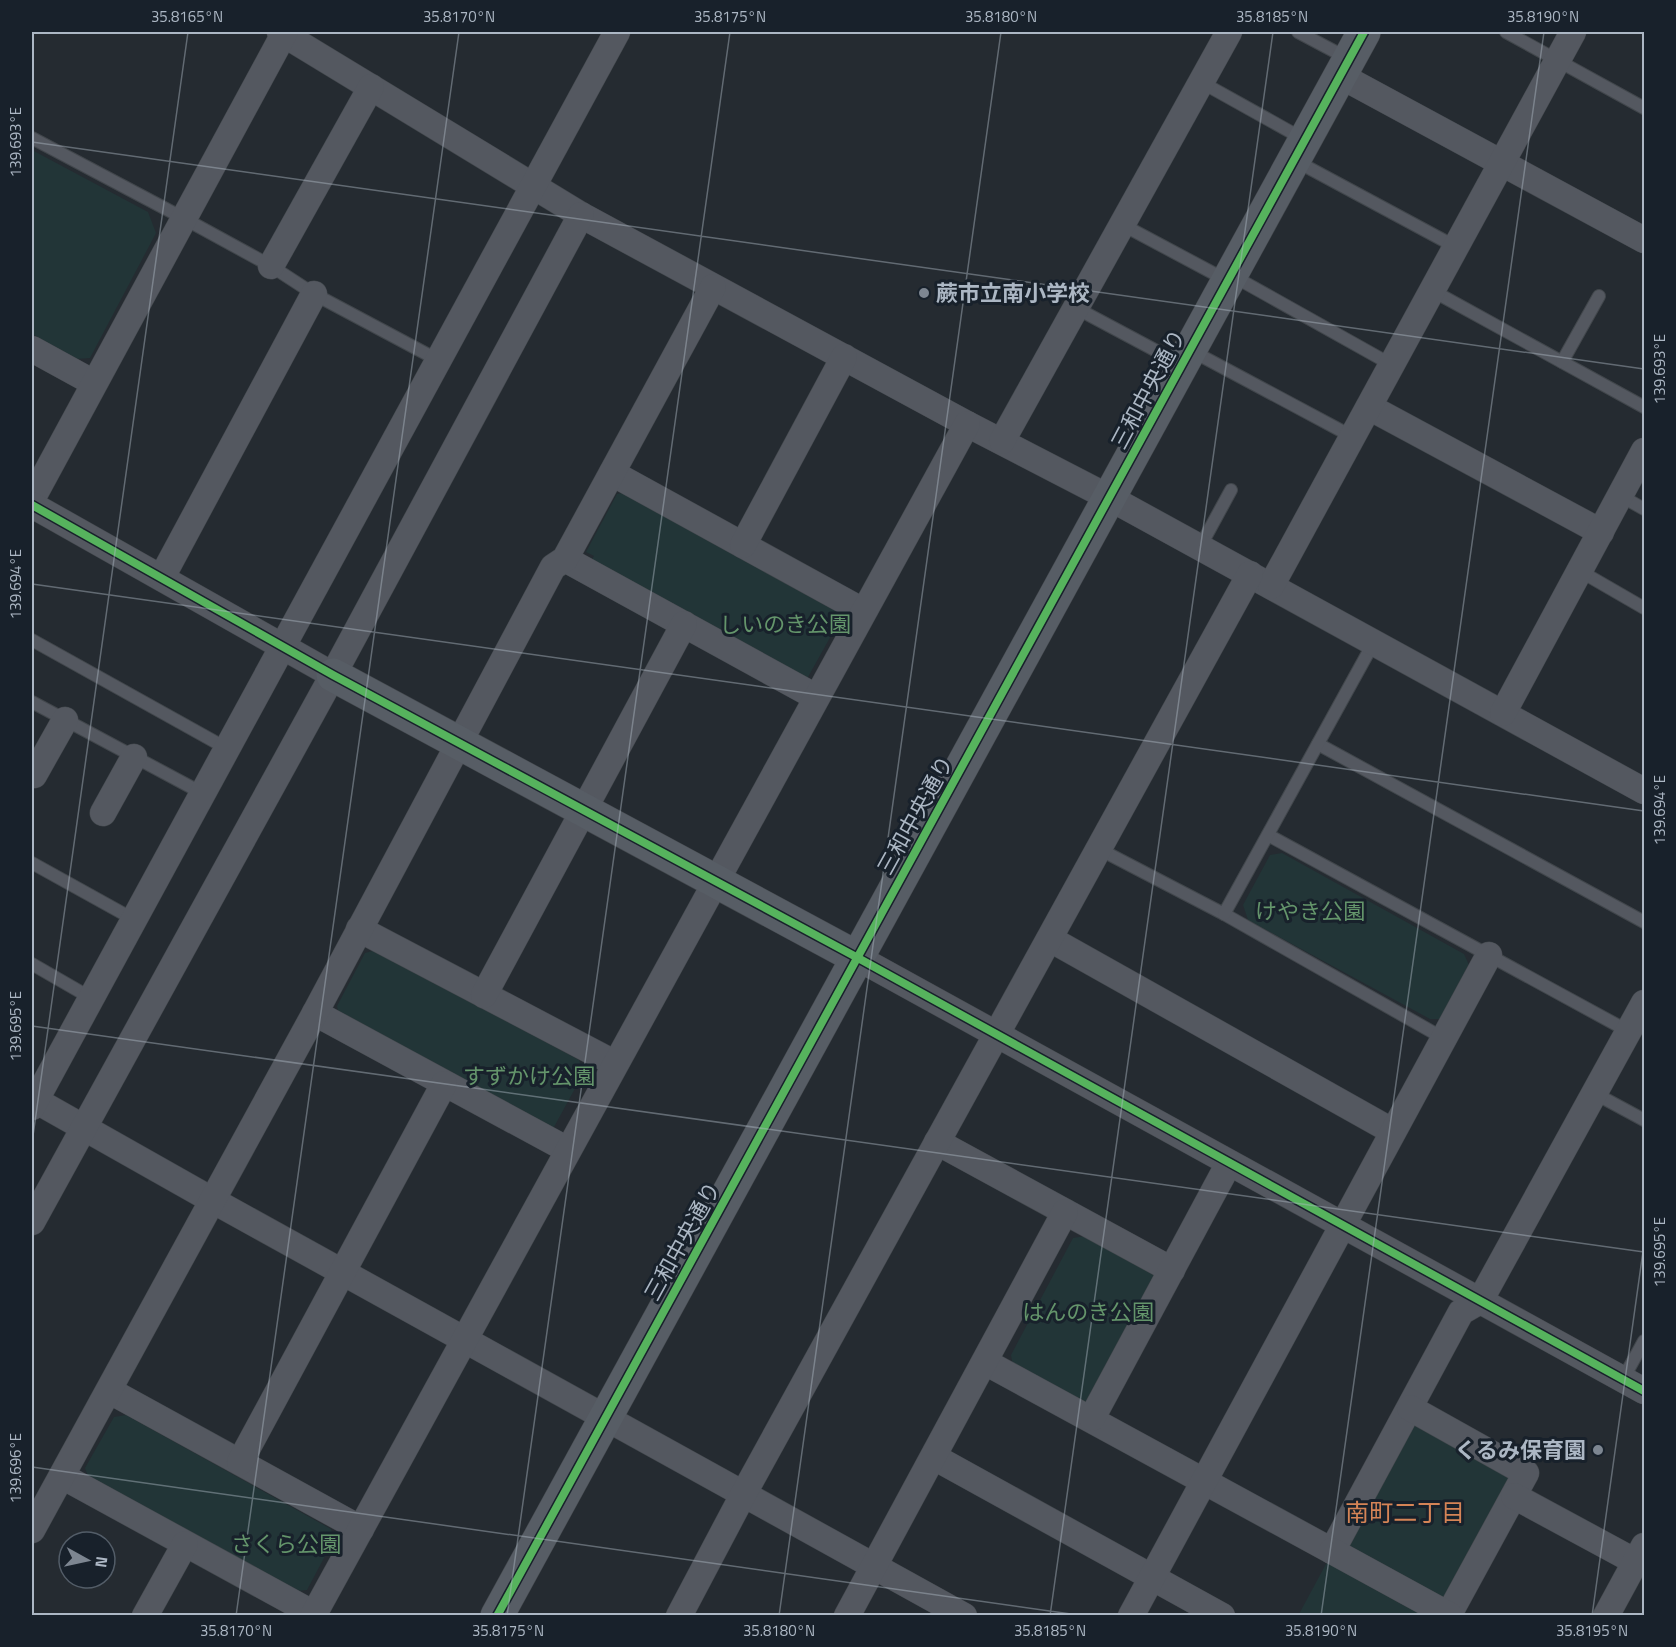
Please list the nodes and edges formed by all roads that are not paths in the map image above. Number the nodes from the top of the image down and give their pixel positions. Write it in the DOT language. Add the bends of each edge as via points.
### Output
graph roads {
  1 [pos="283,32"];
  2 [pos="617,32"];
  3 [pos="1229,32"];
  4 [pos="1298,32"];
  5 [pos="1506,32"];
  6 [pos="1573,32"];
  7 [pos="1351,55"];
  8 [pos="1558,60"];
  9 [pos="1201,82"];
  10 [pos="371,87"];
  11 [pos="1644,108"];
  12 [pos="32,138"];
  13 [pos="1300,150"];
  14 [pos="1502,162"];
  15 [pos="533,186"];
  16 [pos="581,215"];
  17 [pos="185,219"];
  18 [pos="1123,225"];
  19 [pos="1644,240"];
  20 [pos="1456,247"];
  21 [pos="271,266"];
  22 [pos="1229,278"];
  23 [pos="713,287"];
  24 [pos="1433,291"];
  25 [pos="314,294"];
  26 [pos="1599,296"];
  27 [pos="1076,308"];
  28 [pos="32,348"];
  29 [pos="844,357"];
  30 [pos="1186,357"];
  31 [pos="438,360"];
  32 [pos="1562,362"];
  33 [pos="1392,365"];
  34 [pos="94,383"];
  35 [pos="1369,406"];
  36 [pos="1644,407"];
  37 [pos="967,424"];
  38 [pos="1353,436"];
  39 [pos="1002,441"];
  40 [pos="1644,452"];
  41 [pos="612,473"];
  42 [pos="1231,490"];
  43 [pos="1621,496"];
  44 [pos="1110,498"];
  45 [pos="32,499"];
  46 [pos="32,505"];
  47 [pos="1644,509"];
  48 [pos="1601,532"];
  49 [pos="743,545"];
  50 [pos="1200,547"];
  51 [pos="565,559"];
  52 [pos="1580,571"];
  53 [pos="162,577"];
  54 [pos="1261,580"];
  55 [pos="1644,608"];
  56 [pos="864,611"];
  57 [pos="684,624"];
  58 [pos="32,640"];
  59 [pos="1374,642"];
  60 [pos="282,645"];
  61 [pos="333,675"];
  62 [pos="816,697"];
  63 [pos="32,702"];
  64 [pos="1503,712"];
  65 [pos="65,720"];
  66 [pos="458,743"];
  67 [pos="1318,744"];
  68 [pos="226,748"];
  69 [pos="135,758"];
  70 [pos="34,775"];
  71 [pos="1644,791"];
  72 [pos="202,793"];
  73 [pos="585,811"];
  74 [pos="103,813"];
  75 [pos="1268,835"];
  76 [pos="1098,849"];
  77 [pos="32,863"];
  78 [pos="715,882"];
  79 [pos="1224,914"];
  80 [pos="134,920"];
  81 [pos="1644,922"];
  82 [pos="359,929"];
  83 [pos="1050,939"];
  84 [pos="1489,955"];
  85 [pos="858,958"];
  86 [pos="32,964"];
  87 [pos="484,995"];
  88 [pos="91,998"];
  89 [pos="315,1013"];
  90 [pos="1639,1016"];
  91 [pos="996,1037"];
  92 [pos="1443,1038"];
  93 [pos="614,1064"];
  94 [pos="40,1072"];
  95 [pos="444,1084"];
  96 [pos="1594,1093"];
  97 [pos="33,1103"];
  98 [pos="1644,1120"];
  99 [pos="82,1128"];
  100 [pos="1392,1131"];
  101 [pos="937,1142"];
  102 [pos="568,1150"];
  103 [pos="1229,1163"];
  104 [pos="212,1200"];
  105 [pos="1065,1212"];
  106 [pos="32,1222"];
  107 [pos="1343,1225"];
  108 [pos="1172,1270"];
  109 [pos="341,1271"];
  110 [pos="1480,1301"];
  111 [pos="465,1338"];
  112 [pos="1644,1341"];
  113 [pos="985,1362"];
  114 [pos="1634,1385"];
  115 [pos="110,1390"];
  116 [pos="1410,1408"];
  117 [pos="606,1418"];
  118 [pos="1092,1418"];
  119 [pos="934,1457"];
  120 [pos="240,1462"];
  121 [pos="62,1476"];
  122 [pos="1203,1481"];
  123 [pos="744,1492"];
  124 [pos="1514,1497"];
  125 [pos="361,1529"];
  126 [pos="32,1530"];
  127 [pos="185,1544"];
  128 [pos="1332,1551"];
  129 [pos="1640,1554"];
  130 [pos="875,1565"];
  131 [pos="1152,1578"];
  132 [pos="313,1615"];
  133 [pos="1448,1615"];
  134 [pos="145,1616"];
  135 [pos="497,1616"];
  136 [pos="679,1616"];
  137 [pos="847,1616"];
  138 [pos="964,1616"];
  139 [pos="1131,1616"];
  140 [pos="1222,1616"];
  141 [pos="1606,1616"];
  1 -- 10 [label="street"];
  1 -- 17 [label="street"];
  2 -- 15 [label="street"];
  3 -- 9 [label="street"];
  4 -- 7 [label="lane"];
  5 -- 8 [label="lane"];
  6 -- 8 [label="street"];
  7 -- 13 [label="street, 三和中央通り"];
  7 -- 14 [label="street"];
  8 -- 11 [label="lane"];
  8 -- 14 [label="street"];
  9 -- 13 [label="lane"];
  9 -- 18 [label="street"];
  10 -- 15 [label="street"];
  10 -- 21 [label="street"];
  12 -- 17 [label="lane"];
  13 -- 20 [label="lane"];
  13 -- 22 [label="street, 三和中央通り"];
  14 -- 19 [label="street"];
  14 -- 20 [label="street"];
  15 -- 16 [label="street"];
  15 -- 31 [label="street"];
  16 -- 23 [label="street"];
  16 -- 61 [label="street"];
  17 -- 21 [label="lane"];
  17 -- 34 [label="street"];
  18 -- 22 [label="lane"];
  18 -- 27 [label="street"];
  20 -- 24 [label="street"];
  21 -- 25 [label="lane"];
  22 -- 30 [label="street, 三和中央通り"];
  22 -- 33 [label="lane"];
  23 -- 29 [label="street"];
  23 -- 41 [label="street"];
  24 -- 32 [label="lane"];
  24 -- 33 [label="street"];
  25 -- 31 [label="lane"];
  25 -- 53 [label="street"];
  26 -- 32 [label="lane"];
  27 -- 30 [label="lane"];
  27 -- 39 [label="street"];
  28 -- 34 [label="street"];
  29 -- 37 [label="street"];
  29 -- 49 [label="street"];
  30 -- 38 [label="lane"];
  30 -- 44 [label="street, 三和中央通り"];
  31 -- 60 [label="street"];
  32 -- 36 [label="lane"];
  33 -- 35 [label="street"];
  34 -- 45 [label="street"];
  35 -- 38 [label="street"];
  35 -- 48 [label="street"];
  37 -- 39 [label="street"];
  37 -- 56 [label="street"];
  38 -- 54 [label="street"];
  39 -- 44 [label="street"];
  40 -- 43 [label="street"];
  41 -- 49 [label="street"];
  41 -- 51 [label="street"];
  42 -- 50 [label="lane"];
  43 -- 47 [label="lane"];
  43 -- 48 [label="street"];
  44 -- 50 [label="street"];
  44 -- 85 [label="street, 三和中央通り"];
  46 -- 53 [label="street"];
  48 -- 52 [label="street"];
  49 -- 56 [label="street"];
  50 -- 54 [label="street"];
  51 -- 57 [label="street"];
  51 -- 66 [label="street" via="553,567"];
  52 -- 55 [label="lane"];
  52 -- 64 [label="street"];
  53 -- 60 [label="street"];
  54 -- 59 [label="street"];
  54 -- 76 [label="street"];
  56 -- 62 [label="street"];
  57 -- 62 [label="street"];
  57 -- 73 [label="street"];
  58 -- 68 [label="lane"];
  59 -- 64 [label="street"];
  59 -- 67 [label="lane"];
  60 -- 61 [label="street"];
  60 -- 68 [label="street"];
  61 -- 66 [label="street"];
  61 -- 99 [label="street"];
  62 -- 78 [label="street"];
  63 -- 65 [label="lane"];
  64 -- 71 [label="street"];
  65 -- 69 [label="lane"];
  65 -- 70 [label="street"];
  66 -- 73 [label="street"];
  66 -- 82 [label="street"];
  67 -- 75 [label="lane"];
  67 -- 81 [label="lane"];
  68 -- 72 [label="street"];
  69 -- 72 [label="lane"];
  69 -- 74 [label="street"];
  72 -- 80 [label="street"];
  73 -- 78 [label="street"];
  73 -- 87 [label="street"];
  75 -- 79 [label="lane"];
  75 -- 84 [label="lane"];
  76 -- 79 [label="lane"];
  76 -- 83 [label="street"];
  77 -- 80 [label="lane"];
  78 -- 85 [label="street"];
  78 -- 93 [label="street"];
  79 -- 92 [label="lane"];
  80 -- 88 [label="street"];
  82 -- 87 [label="street"];
  82 -- 89 [label="street"];
  83 -- 91 [label="street"];
  83 -- 100 [label="street"];
  84 -- 90 [label="lane"];
  84 -- 92 [label="street"];
  85 -- 91 [label="street"];
  85 -- 117 [label="street, 三和中央通り"];
  86 -- 88 [label="lane"];
  87 -- 93 [label="street"];
  88 -- 94 [label="street"];
  89 -- 95 [label="street"];
  89 -- 104 [label="street"];
  90 -- 96 [label="street"];
  91 -- 101 [label="street"];
  91 -- 103 [label="street"];
  92 -- 100 [label="street"];
  93 -- 102 [label="street"];
  94 -- 97 [label="street"];
  95 -- 102 [label="street"];
  95 -- 109 [label="street"];
  96 -- 98 [label="lane"];
  96 -- 110 [label="street"];
  97 -- 99 [label="street"];
  99 -- 104 [label="street"];
  99 -- 106 [label="street"];
  100 -- 107 [label="street"];
  101 -- 105 [label="street"];
  101 -- 123 [label="street"];
  102 -- 111 [label="street"];
  103 -- 107 [label="street"];
  103 -- 108 [label="street"];
  104 -- 109 [label="street"];
  104 -- 115 [label="street"];
  105 -- 108 [label="street"];
  105 -- 113 [label="street"];
  107 -- 110 [label="street"];
  107 -- 122 [label="street"];
  108 -- 118 [label="street"];
  109 -- 111 [label="street"];
  109 -- 120 [label="street"];
  110 -- 114 [label="street"];
  110 -- 116 [label="street" via="1461,1312"];
  111 -- 117 [label="street"];
  111 -- 125 [label="street"];
  112 -- 114 [label="lane"];
  113 -- 118 [label="street"];
  113 -- 119 [label="street"];
  115 -- 120 [label="street"];
  115 -- 121 [label="street"];
  116 -- 124 [label="street" via="1526,1473"];
  116 -- 128 [label="street"];
  117 -- 123 [label="street"];
  117 -- 135 [label="street, 三和中央通り"];
  118 -- 122 [label="street"];
  119 -- 130 [label="street"];
  119 -- 131 [label="street"];
  120 -- 125 [label="street"];
  121 -- 126 [label="street"];
  121 -- 127 [label="street"];
  122 -- 128 [label="street"];
  122 -- 131 [label="street"];
  123 -- 130 [label="street"];
  123 -- 136 [label="street"];
  124 -- 129 [label="street"];
  124 -- 133 [label="street"];
  125 -- 132 [label="street"];
  127 -- 132 [label="street"];
  127 -- 134 [label="street"];
  128 -- 133 [label="street"];
  129 -- 141 [label="street"];
  130 -- 137 [label="street"];
  130 -- 138 [label="street"];
  131 -- 139 [label="street"];
  131 -- 140 [label="street"];
}
